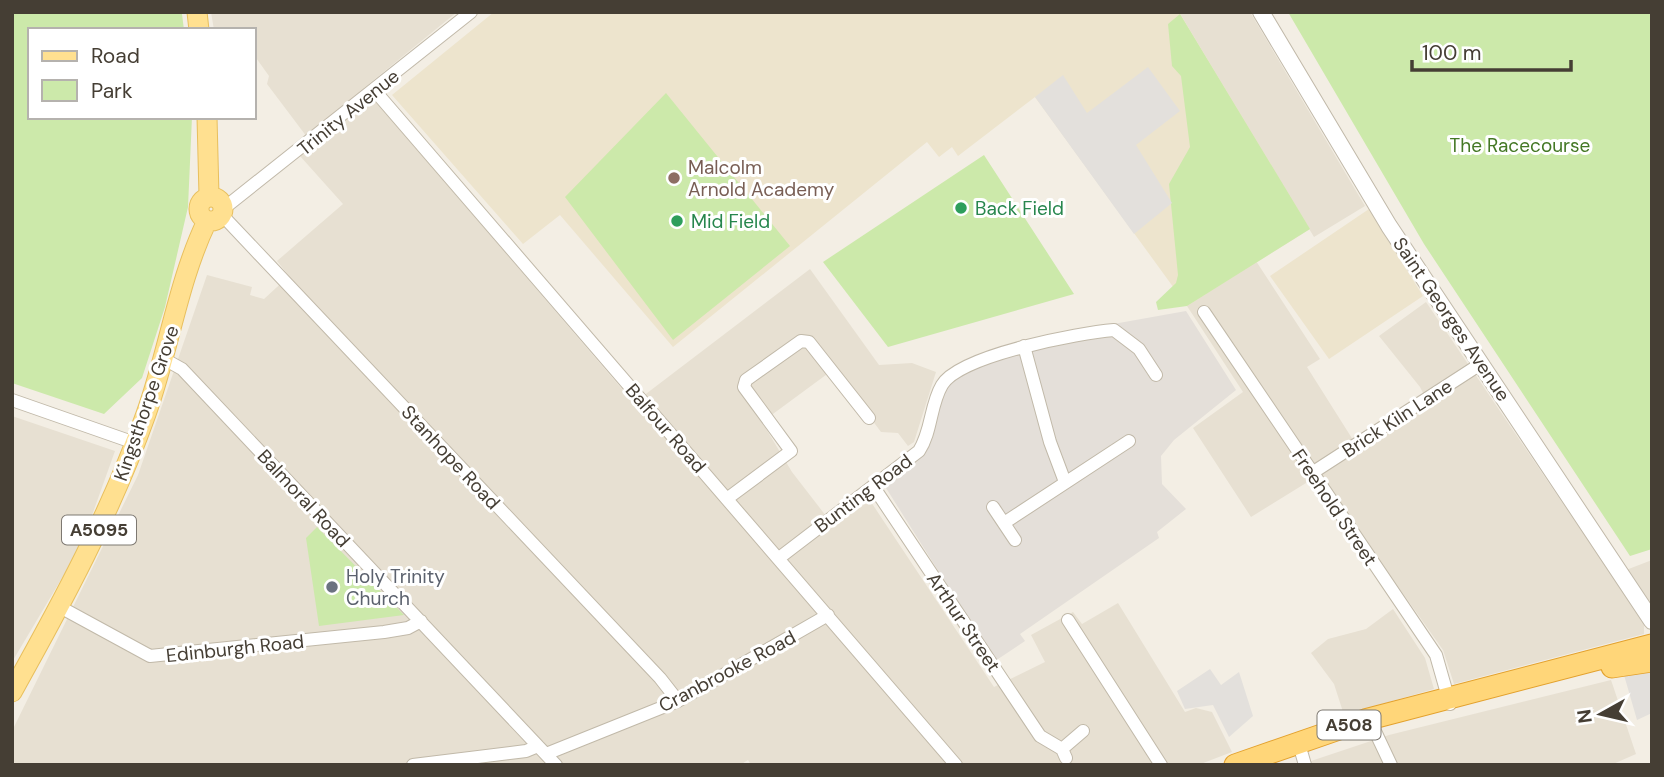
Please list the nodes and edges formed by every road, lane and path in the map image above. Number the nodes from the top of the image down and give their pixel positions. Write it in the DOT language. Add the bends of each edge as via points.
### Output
graph roads {
  1 [pos="471,12"];
  2 [pos="1261,12"];
  3 [pos="375,91"];
  4 [pos="207,119"];
  5 [pos="215,210"];
  6 [pos="1204,312"];
  7 [pos="1024,346"];
  8 [pos="164,359"];
  9 [pos="1482,363"];
  10 [pos="1156,374"];
  11 [pos="12,400"];
  12 [pos="869,418"];
  13 [pos="1129,441"];
  14 [pos="135,443"];
  15 [pos="1312,473"];
  16 [pos="1065,482"];
  17 [pos="873,486"];
  18 [pos="728,498"];
  19 [pos="993,507"];
  20 [pos="1004,523"];
  21 [pos="1015,540"];
  22 [pos="779,558"];
  23 [pos="60,607"];
  24 [pos="828,615"];
  25 [pos="1068,620"];
  26 [pos="421,621"];
  27 [pos="1652,621"];
  28 [pos="1652,645"];
  29 [pos="1652,661"];
  30 [pos="12,692"];
  31 [pos="678,701"];
  32 [pos="1455,703"];
  33 [pos="1374,729"];
  34 [pos="1083,731"];
  35 [pos="542,750"];
  36 [pos="1303,758"];
  37 [pos="948,762"];
  38 [pos="414,765"];
  39 [pos="556,765"];
  40 [pos="1161,765"];
  41 [pos="1235,765"];
  42 [pos="1260,765"];
  43 [pos="1391,765"];
  1 -- 3 [label="street, Trinity Avenue"];
  2 -- 9 [label="street, Saint Georges Avenue" via="1389,226"];
  3 -- 5 [label="street, Trinity Avenue"];
  3 -- 18 [label="street, Balfour Road"];
  4 -- 5 [label="main road, A5095"];
  5 -- 8 [label="main road, Kingsthorpe Grove / A5095" via="195,247"];
  5 -- 31 [label="street, Stanhope Road"];
  6 -- 15 [label="street, Freehold Street"];
  7 -- 10 [label="street, Bunting Road" via="1114,330 1139,349"];
  7 -- 16 [label="street"];
  7 -- 17 [label="street, Bunting Road" via="947,378 919,451"];
  8 -- 14 [label="main road, Kingsthorpe Grove / A5095"];
  8 -- 26 [label="street, Balmoral Road" via="182,369"];
  9 -- 15 [label="street, Brick Kiln Lane"];
  9 -- 27 [label="street, Saint Georges Avenue"];
  11 -- 14 [label="street"];
  12 -- 18 [label="street" via="858,393 809,342 801,341 746,380 744,387 791,451"];
  13 -- 16 [label="street"];
  14 -- 23 [label="main road, Kingsthorpe Grove / A5095"];
  15 -- 32 [label="street, Freehold Street" via="1436,655"];
  16 -- 20 [label="street"];
  17 -- 22 [label="street, Bunting Road"];
  17 -- 34 [label="street, Arthur Street" via="1040,736 1064,754"];
  18 -- 22 [label="street, Balfour Road"];
  19 -- 20 [label="street"];
  20 -- 21 [label="street"];
  22 -- 24 [label="street, Balfour Road"];
  23 -- 26 [label="street, Edinburgh Road" via="150,656 384,632"];
  23 -- 30 [label="main road, Kingsthorpe Grove / A5095"];
  24 -- 31 [label="street, Cranbrooke Road"];
  24 -- 37 [label="street, Balfour Road"];
  25 -- 40 [label="street"];
  26 -- 35 [label="street, Balmoral Road"];
  28 -- 32 [label="highway, A508" via="1560,667"];
  29 -- 32 [label="highway, A508"];
  31 -- 35 [label="street, Cranbrooke Road"];
  32 -- 33 [label="highway, A508"];
  32 -- 41 [label="highway, A508" via="1320,734"];
  33 -- 36 [label="highway, A508"];
  33 -- 43 [label="street"];
  35 -- 38 [label="street, Cranbrooke Road"];
  35 -- 39 [label="street, Balmoral Road"];
  36 -- 42 [label="highway, A508"];
}
